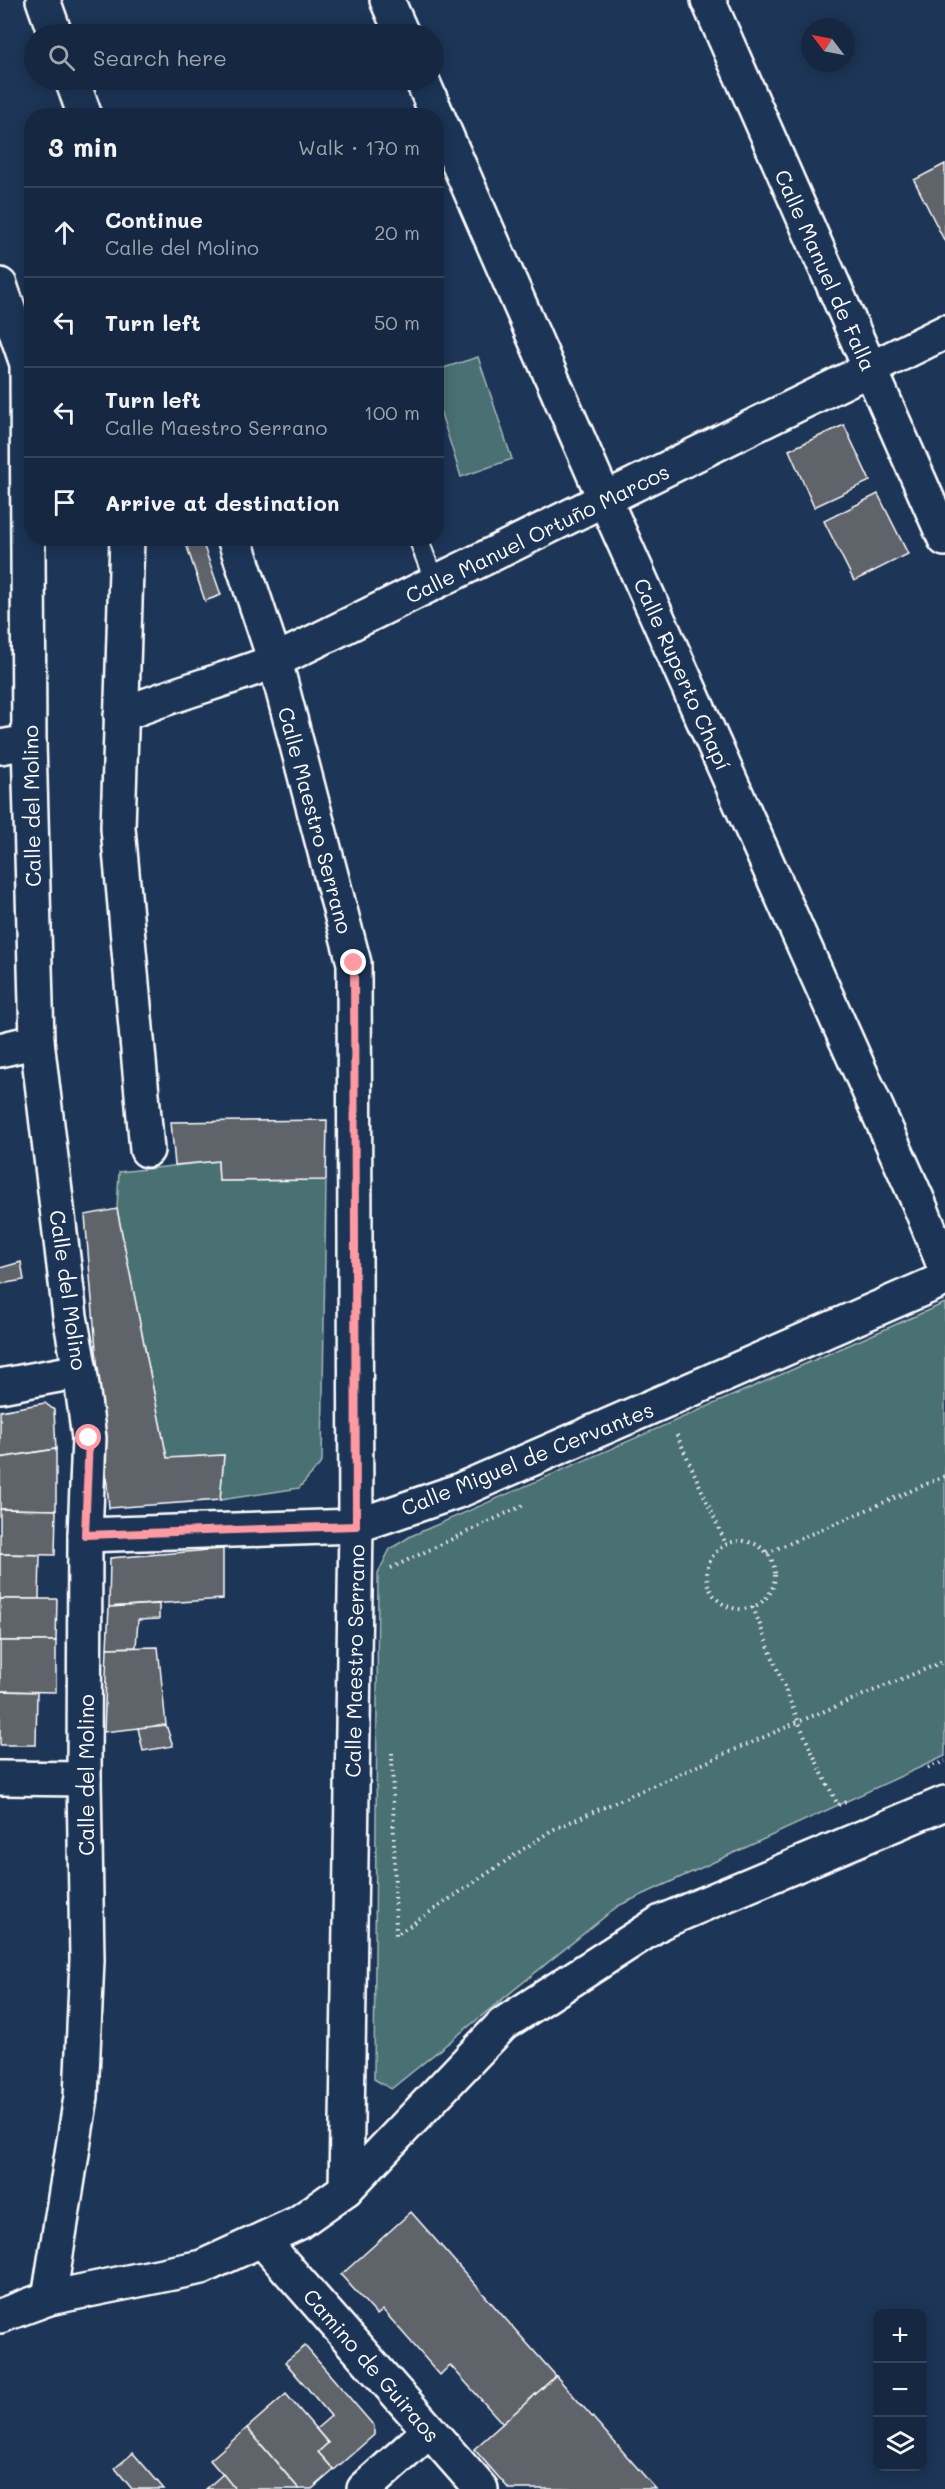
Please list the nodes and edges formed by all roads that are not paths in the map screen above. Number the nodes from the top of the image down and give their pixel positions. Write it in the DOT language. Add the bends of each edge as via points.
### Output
graph roads {
  1 [pos="43,0"];
  2 [pos="387,0"];
  3 [pos="708,0"];
  4 [pos="52,24"];
  5 [pos="398,24"];
  6 [pos="76,90"];
  7 [pos="426,90"];
  8 [pos="82,108"];
  9 [pos="434,108"];
  10 [pos="444,130"];
  11 [pos="0,285"];
  12 [pos="945,332"];
  13 [pos="24,355"];
  14 [pos="869,367"];
  15 [pos="24,452"];
  16 [pos="605,500"];
  17 [pos="945,539"];
  18 [pos="127,546"];
  19 [pos="237,546"];
  20 [pos="421,546"];
  21 [pos="435,583"];
  22 [pos="275,661"];
  23 [pos="121,715"];
  24 [pos="14,745"];
  25 [pos="37,1041"];
  26 [pos="0,1050"];
  27 [pos="147,1150"];
  28 [pos="945,1268"];
  29 [pos="945,1280"];
  30 [pos="80,1371"];
  31 [pos="0,1386"];
  32 [pos="356,1526"];
  33 [pos="85,1535"];
  34 [pos="0,1778"];
  35 [pos="84,1779"];
  36 [pos="945,1803"];
  37 [pos="346,2189"];
  38 [pos="263,2241"];
  39 [pos="49,2298"];
  40 [pos="0,2316"];
  41 [pos="429,2431"];
  42 [pos="364,2489"];
  43 [pos="481,2489"];
  1 -- 4 [label="street"];
  2 -- 5 [label="street"];
  3 -- 14 [label="street, Calle Manuel de Falla"];
  6 -- 8 [label="street"];
  7 -- 9 [label="street, Calle Ruperto Chapí"];
  10 -- 16 [label="street, Calle Ruperto Chapí"];
  11 -- 13 [label="street, Calle del Molino"];
  12 -- 14 [label="street, Calle Manuel Ortuño Marcos"];
  14 -- 16 [label="street, Calle Manuel Ortuño Marcos"];
  14 -- 17 [label="street, Calle Manuel de Falla"];
  15 -- 24 [label="street, Calle del Molino"];
  16 -- 21 [label="street, Calle Manuel Ortuño Marcos"];
  16 -- 28 [label="street, Calle Ruperto Chapí" via="914,1190"];
  18 -- 23 [label="street"];
  19 -- 22 [label="street, Calle Maestro Serrano"];
  20 -- 21 [label="lane"];
  21 -- 22 [label="street, Calle Manuel Ortuño Marcos"];
  22 -- 23 [label="street, Calle Manuel Ortuño Marcos"];
  22 -- 32 [label="street, Calle Maestro Serrano" via="354,963"];
  23 -- 27 [label="street" via="118,828"];
  24 -- 25 [label="street, Calle del Molino"];
  25 -- 26 [label="street"];
  25 -- 30 [label="street, Calle del Molino"];
  29 -- 32 [label="street, Calle Miguel de Cervantes" via="458,1491"];
  30 -- 31 [label="street"];
  30 -- 33 [label="street, Calle del Molino" via="89,1438"];
  32 -- 33 [label="street, Calle Miguel de Cervantes"];
  32 -- 37 [label="street, Calle Maestro Serrano"];
  33 -- 35 [label="street, Calle del Molino"];
  34 -- 35 [label="street"];
  35 -- 39 [label="street, Calle del Molino" via="87,1960 81,2097"];
  36 -- 37 [label="street" via="661,1922 513,2017"];
  37 -- 38 [label="street" via="298,2223"];
  38 -- 39 [label="street" via="202,2267"];
  38 -- 41 [label="street, Camino de Guiraos"];
  39 -- 40 [label="street"];
  41 -- 42 [label="street"];
  41 -- 43 [label="street, Camino de Guiraos"];
}
